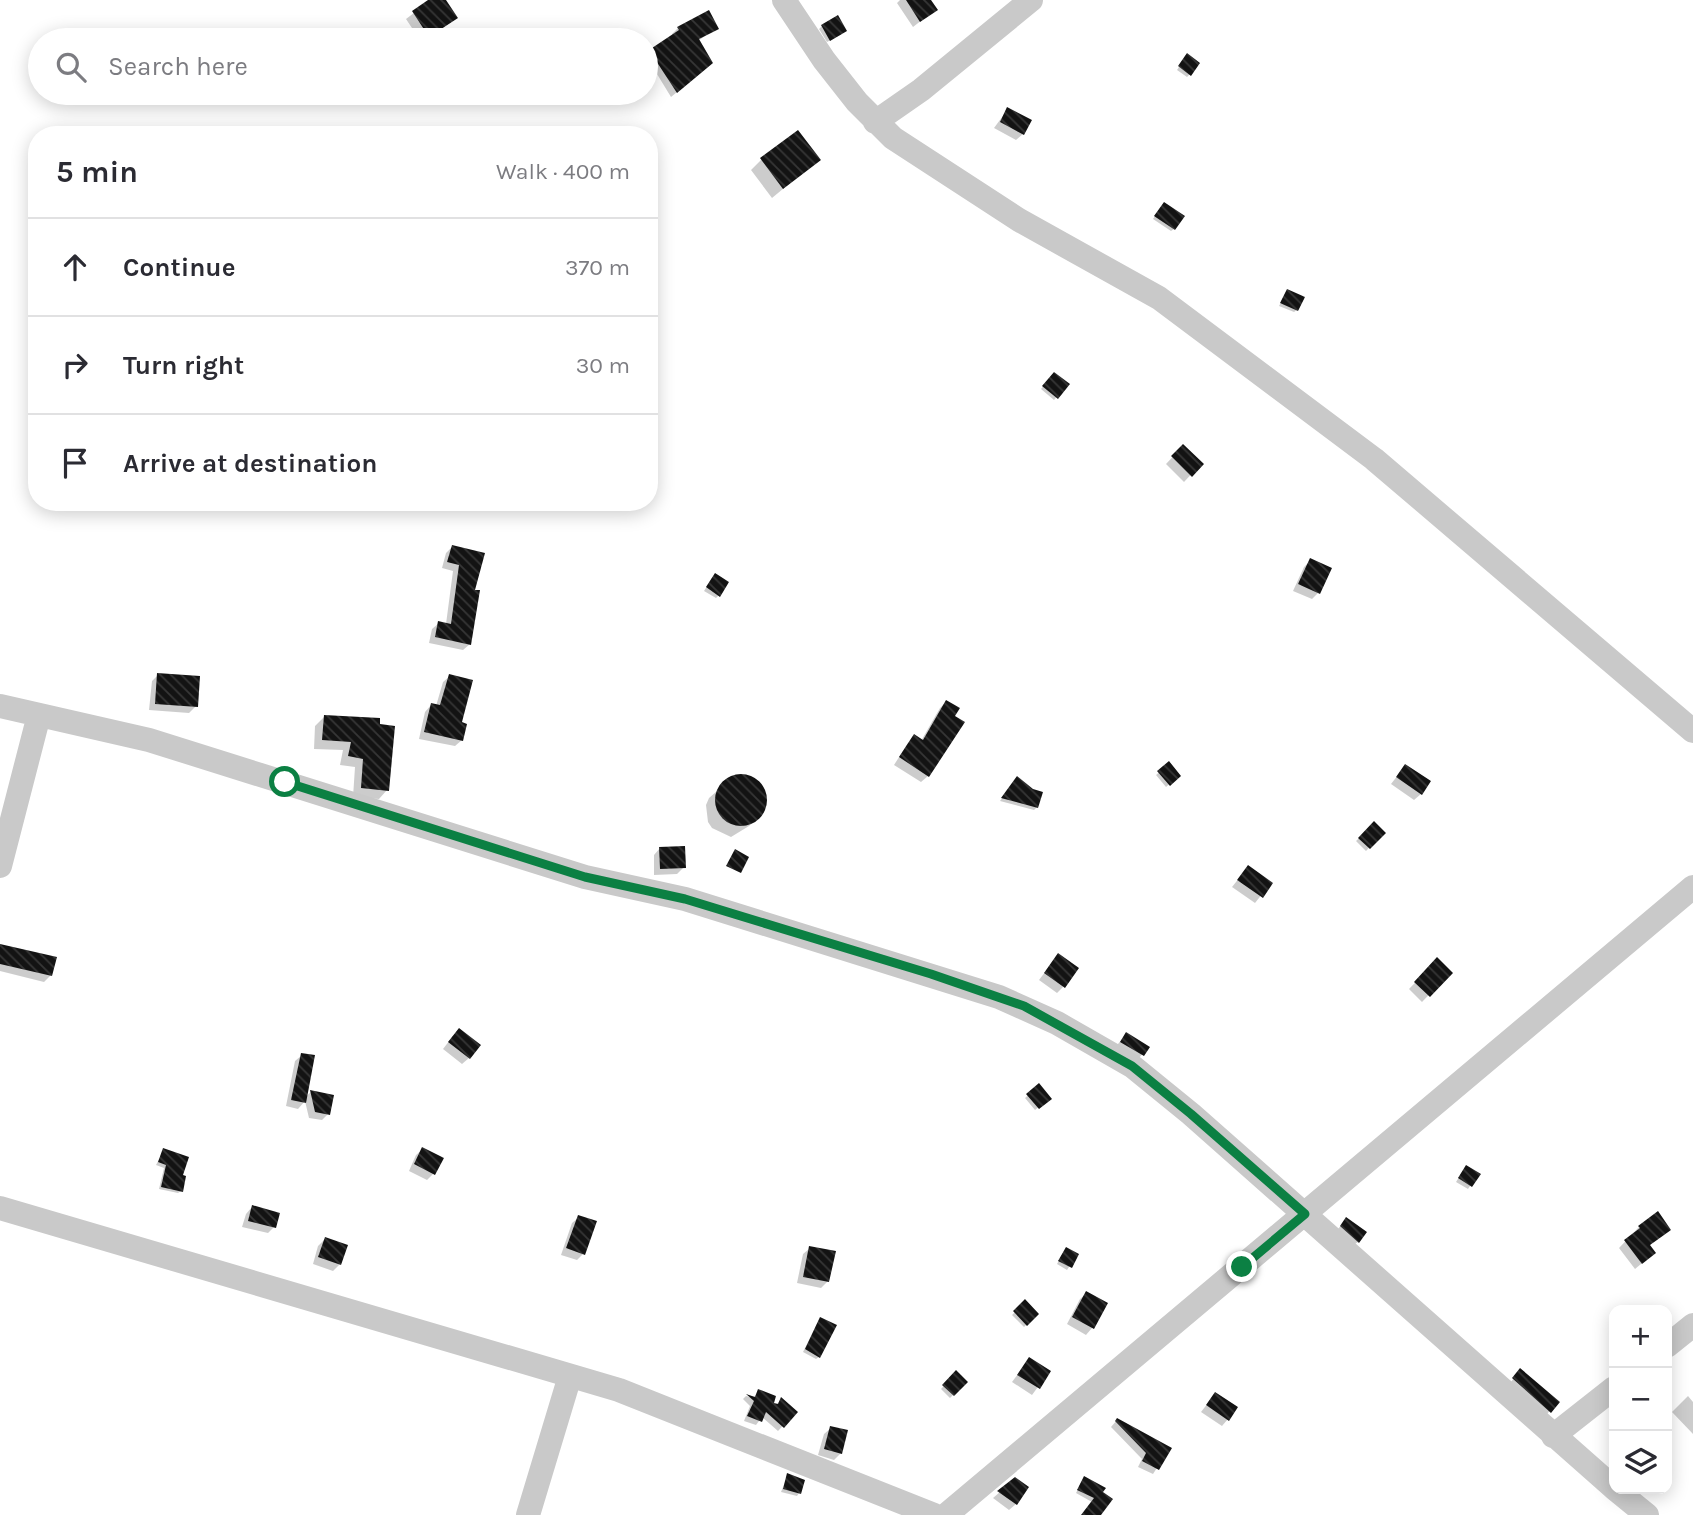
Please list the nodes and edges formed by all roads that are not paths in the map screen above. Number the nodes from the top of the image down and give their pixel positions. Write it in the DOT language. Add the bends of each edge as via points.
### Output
graph roads {
  1 [pos="784,0"];
  2 [pos="1031,0"];
  3 [pos="875,122"];
  4 [pos="0,706"];
  5 [pos="39,715"];
  6 [pos="1693,732"];
  7 [pos="0,866"];
  8 [pos="1693,887"];
  9 [pos="0,1208"];
  10 [pos="1305,1214"];
  11 [pos="1693,1325"];
  12 [pos="1672,1342"];
  13 [pos="570,1376"];
  14 [pos="1609,1392"];
  15 [pos="1553,1436"];
  16 [pos="1609,1485"];
  17 [pos="1620,1494"];
  18 [pos="528,1515"];
  19 [pos="934,1515"];
  20 [pos="946,1515"];
  21 [pos="1647,1515"];
  1 -- 3 [label="street" via="824,60"];
  2 -- 3 [label="street"];
  3 -- 6 [label="street" via="1018,220 1159,298 1374,459"];
  4 -- 5 [label="street"];
  5 -- 7 [label="street"];
  5 -- 10 [label="street" via="149,740 585,877 685,899 1024,1006 1132,1066"];
  8 -- 10 [label="street"];
  9 -- 13 [label="street"];
  10 -- 15 [label="street"];
  10 -- 20 [label="street"];
  11 -- 12 [label="street"];
  13 -- 18 [label="street"];
  13 -- 19 [label="street" via="619,1390"];
  14 -- 15 [label="street"];
  15 -- 16 [label="street"];
  17 -- 21 [label="street"];
}
